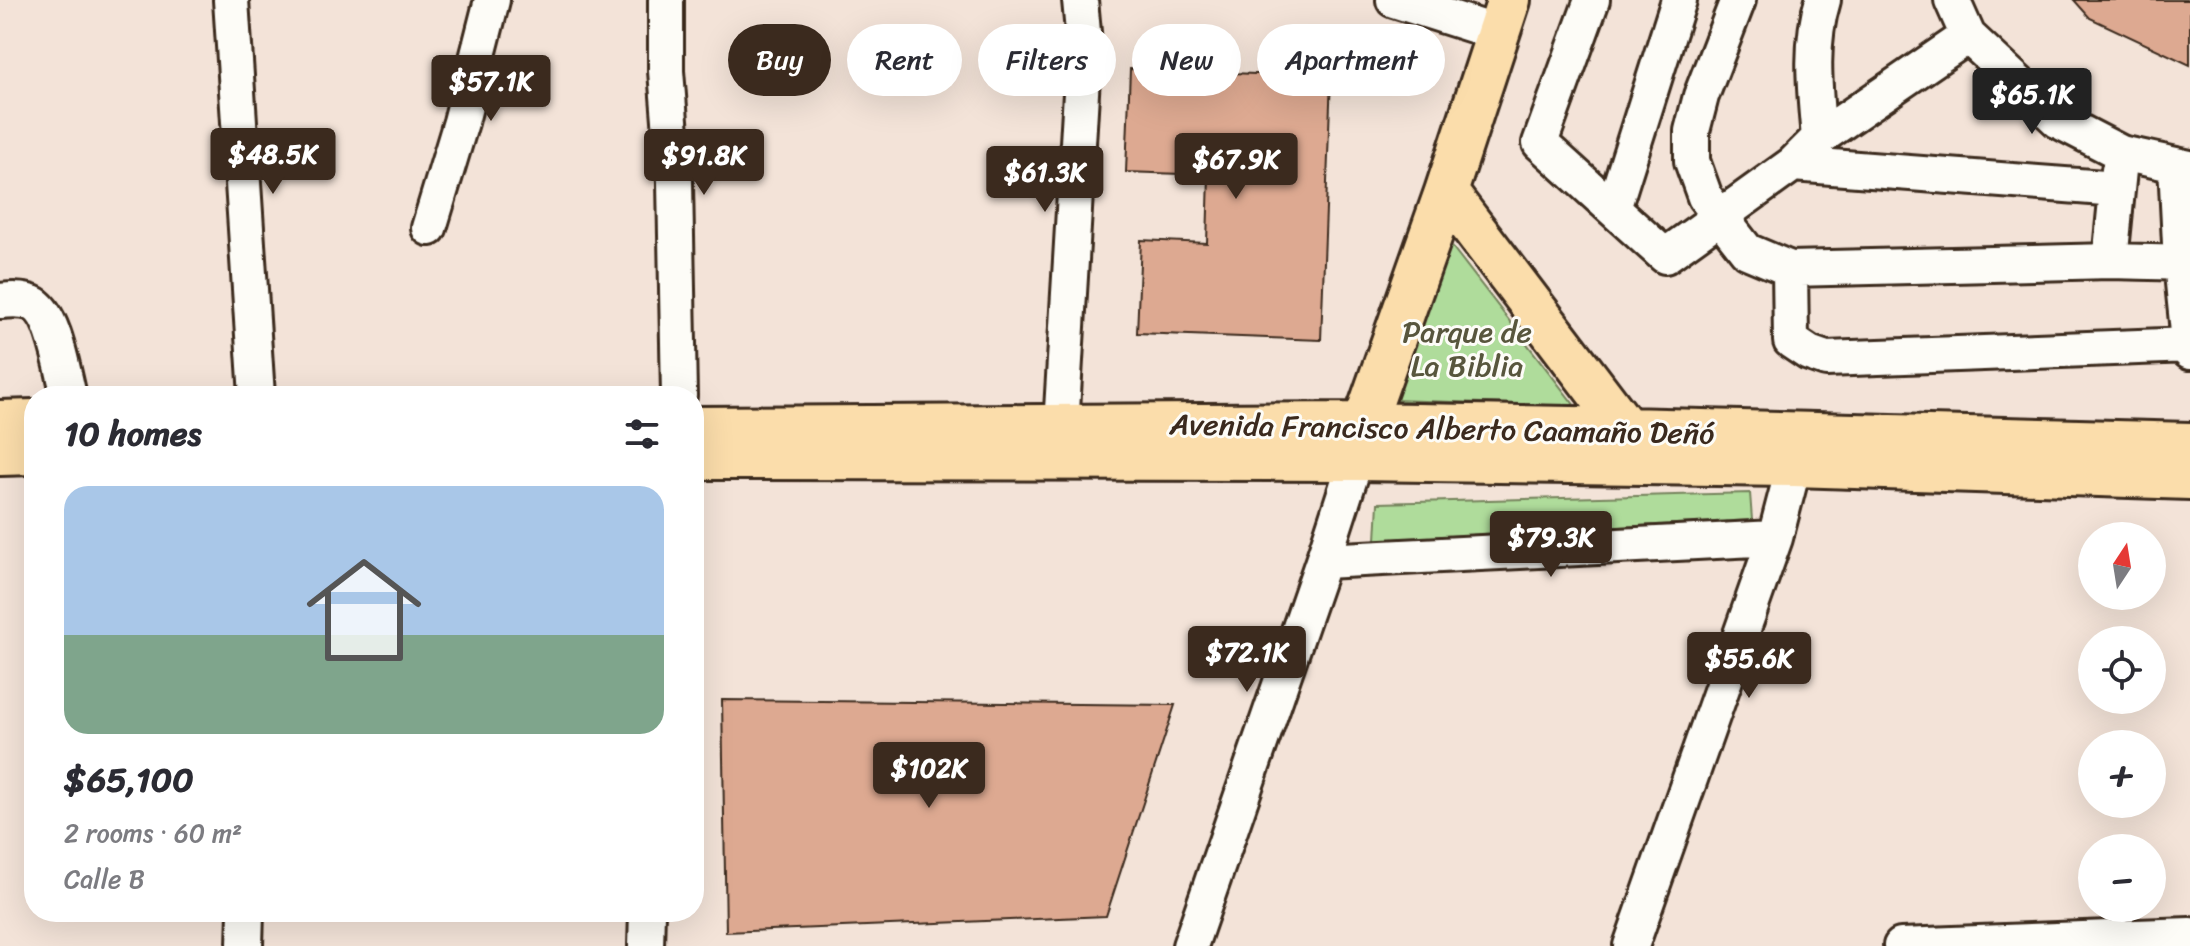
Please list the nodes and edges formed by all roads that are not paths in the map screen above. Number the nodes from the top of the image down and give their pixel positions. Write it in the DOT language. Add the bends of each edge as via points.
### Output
graph roads {
  1 [pos="231,0"];
  2 [pos="492,0"];
  3 [pos="666,0"];
  4 [pos="1080,0"];
  5 [pos="1394,0"];
  6 [pos="1592,0"];
  7 [pos="1679,0"];
  8 [pos="1738,0"];
  9 [pos="1823,0"];
  10 [pos="1952,0"];
  11 [pos="1503,16"];
  12 [pos="1968,36"];
  13 [pos="1819,138"];
  14 [pos="2121,153"];
  15 [pos="1793,164"];
  16 [pos="2183,167"];
  17 [pos="2117,189"];
  18 [pos="1446,192"];
  19 [pos="1613,209"];
  20 [pos="1720,217"];
  21 [pos="429,228"];
  22 [pos="2110,261"];
  23 [pos="2186,263"];
  24 [pos="1790,269"];
  25 [pos="0,301"];
  26 [pos="2190,345"];
  27 [pos="2190,352"];
  28 [pos="66,386"];
  29 [pos="256,386"];
  30 [pos="679,386"];
  31 [pos="24,421"];
  32 [pos="0,422"];
  33 [pos="1061,427"];
  34 [pos="704,428"];
  35 [pos="1626,429"];
  36 [pos="1360,442"];
  37 [pos="2190,444"];
  38 [pos="1798,449"];
  39 [pos="24,453"];
  40 [pos="0,454"];
  41 [pos="704,458"];
  42 [pos="2190,478"];
  43 [pos="1775,538"];
  44 [pos="1323,561"];
  45 [pos="246,922"];
  46 [pos="647,922"];
  47 [pos="2190,935"];
  48 [pos="245,946"];
  49 [pos="646,946"];
  50 [pos="1190,946"];
  51 [pos="1631,946"];
  52 [pos="1901,946"];
  1 -- 29 [label="street"];
  2 -- 21 [label="street"];
  3 -- 30 [label="street"];
  4 -- 33 [label="street" via="1084,43"];
  5 -- 11 [label="street"];
  6 -- 19 [label="street" via="1540,143"];
  7 -- 19 [label="street"];
  8 -- 20 [label="street" via="1692,131 1692,161 1705,197"];
  9 -- 13 [label="street" via="1814,76"];
  10 -- 12 [label="street"];
  11 -- 18 [label="main road"];
  12 -- 13 [label="street"];
  12 -- 14 [label="street" via="2059,121"];
  13 -- 15 [label="street"];
  14 -- 16 [label="street"];
  14 -- 17 [label="street"];
  15 -- 17 [label="street"];
  15 -- 20 [label="street"];
  16 -- 23 [label="street"];
  17 -- 22 [label="street"];
  18 -- 35 [label="main road"];
  18 -- 36 [label="main road"];
  19 -- 20 [label="street" via="1665,256"];
  20 -- 24 [label="street" via="1747,251"];
  22 -- 23 [label="street"];
  22 -- 24 [label="street"];
  23 -- 26 [label="street"];
  24 -- 26 [label="street" via="1791,341 1826,359"];
  25 -- 28 [label="street" via="34,303 48,318"];
  26 -- 27 [label="street"];
  31 -- 32 [label="main road"];
  33 -- 34 [label="main road, Avenida Francisco Alberto Caamaño Deñó"];
  33 -- 36 [label="main road, Avenida Francisco Alberto Caamaño Deñó"];
  35 -- 36 [label="main road, Avenida Francisco Alberto Caamaño Deñó"];
  35 -- 38 [label="main road, Avenida Francisco Alberto Caamaño Deñó"];
  36 -- 38 [label="main road, Avenida Francisco Alberto Caamaño Deñó"];
  36 -- 41 [label="main road, Avenida Francisco Alberto Caamaño Deñó"];
  36 -- 44 [label="street"];
  37 -- 38 [label="main road, Avenida Francisco Alberto Caamaño Deñó"];
  38 -- 42 [label="main road, Avenida Francisco Alberto Caamaño Deñó"];
  38 -- 43 [label="street"];
  39 -- 40 [label="main road"];
  43 -- 44 [label="street"];
  43 -- 51 [label="street"];
  44 -- 50 [label="street"];
  45 -- 48 [label="street"];
  46 -- 49 [label="street"];
  47 -- 52 [label="street"];
}
